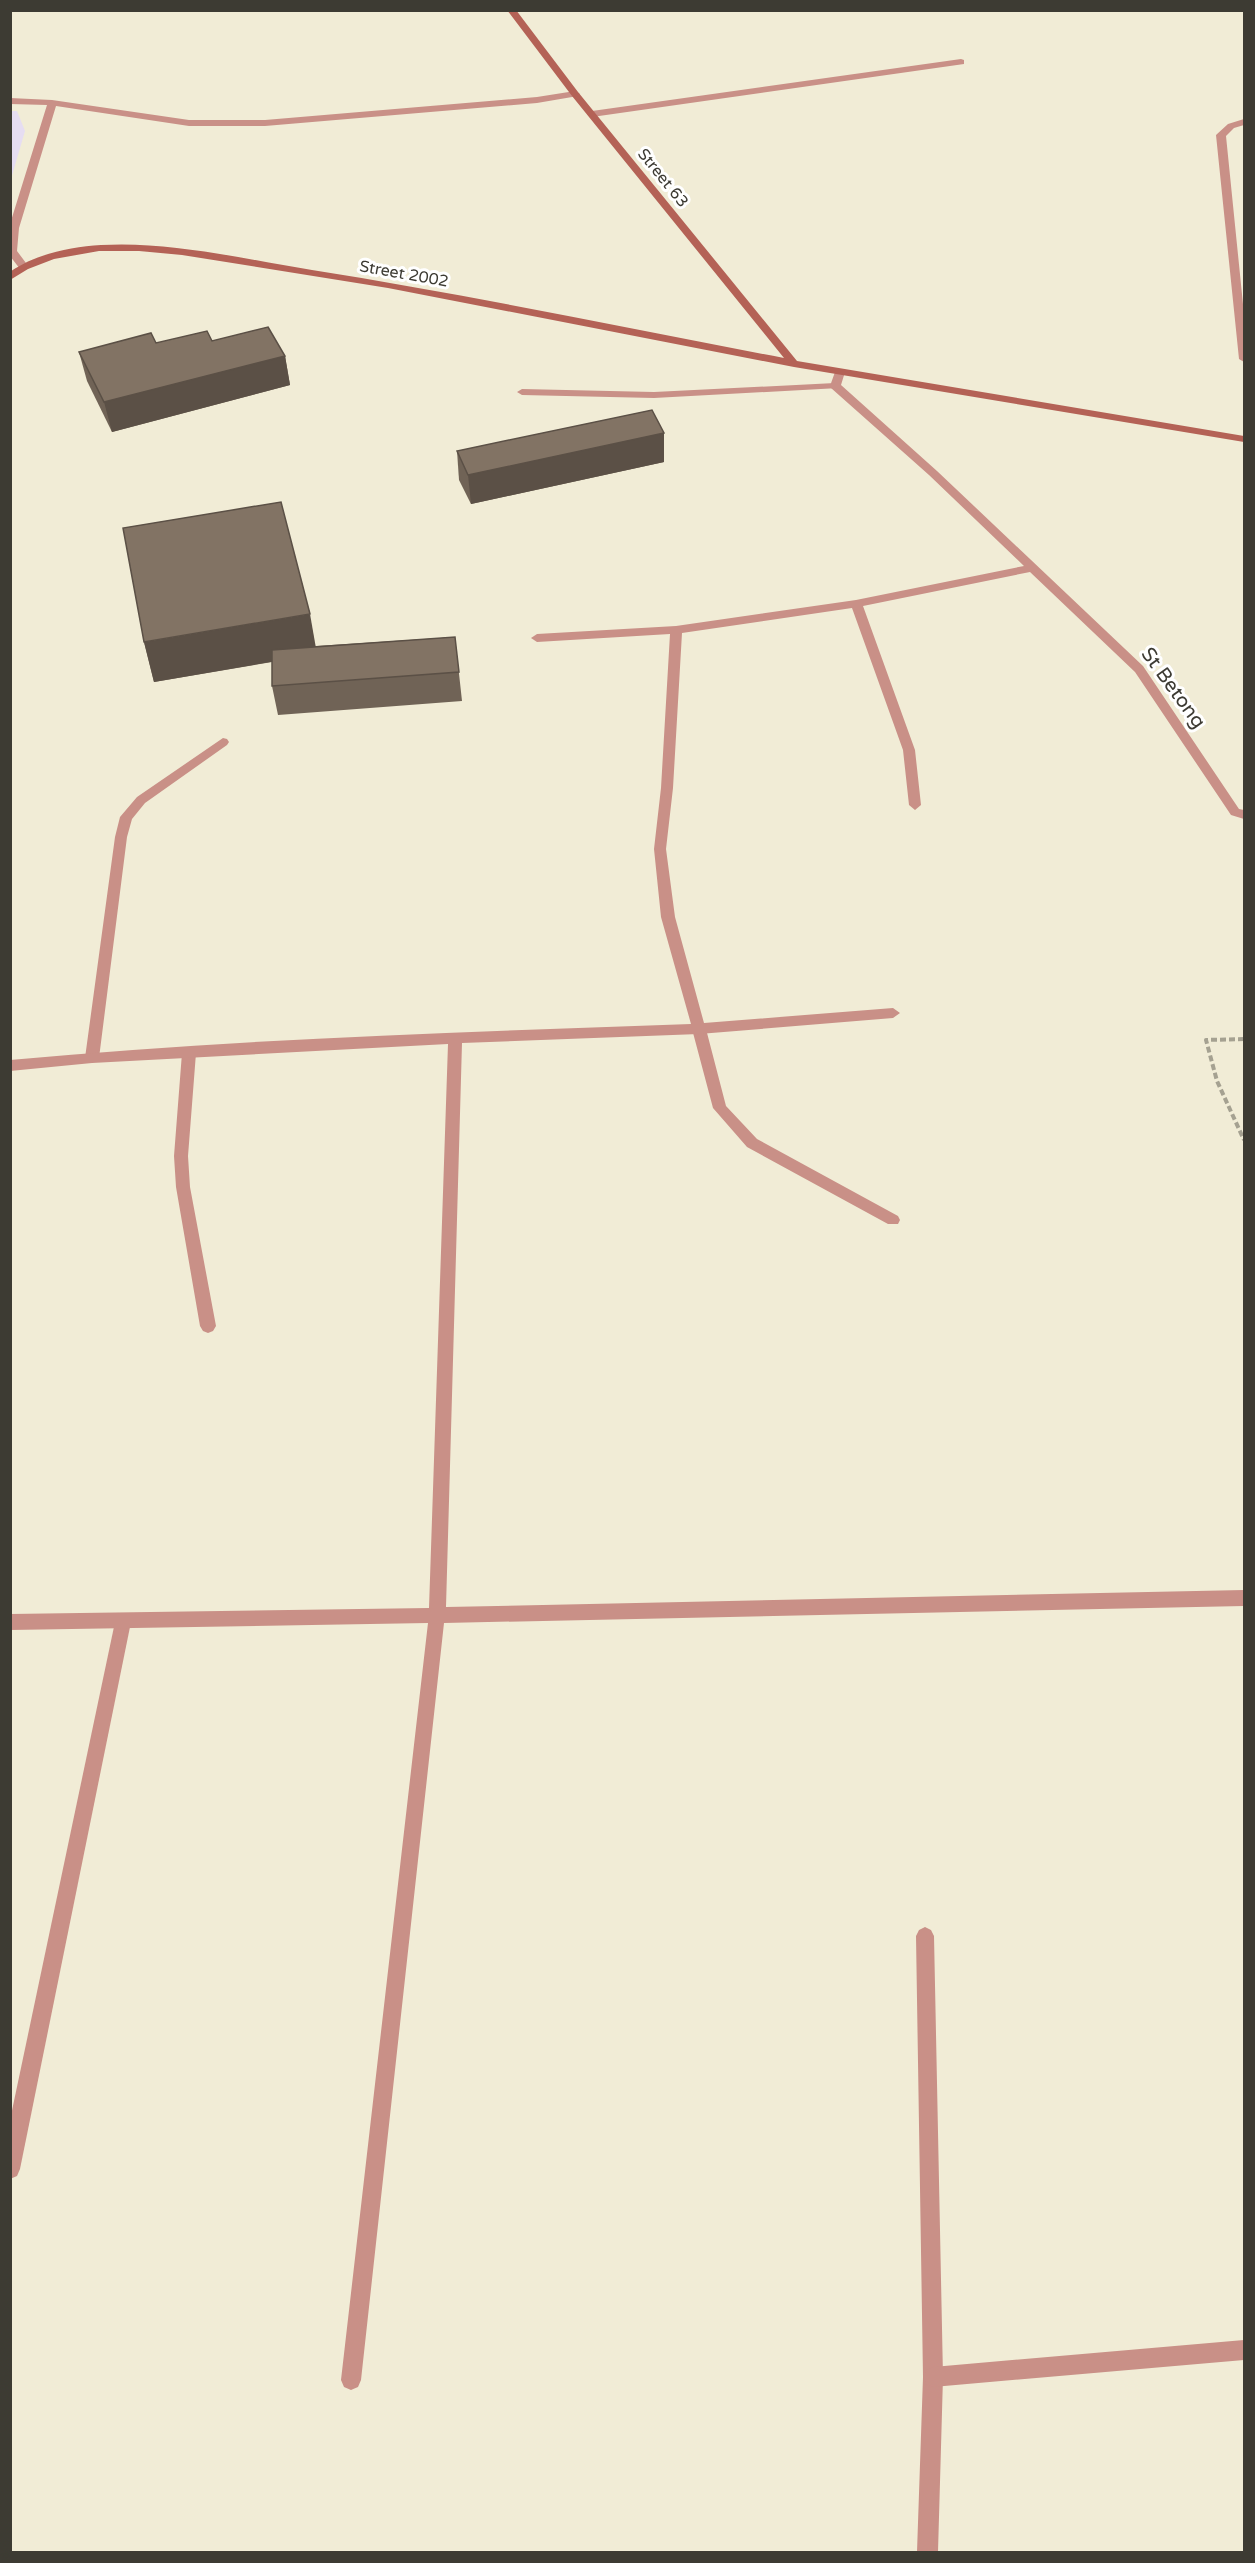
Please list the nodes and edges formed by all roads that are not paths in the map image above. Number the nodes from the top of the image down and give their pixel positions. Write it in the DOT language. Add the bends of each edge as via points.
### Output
graph roads {
  1 [pos="511,10"];
  2 [pos="961,62"];
  3 [pos="575,94"];
  4 [pos="10,101"];
  5 [pos="52,103"];
  6 [pos="592,114"];
  7 [pos="1245,122"];
  8 [pos="24,267"];
  9 [pos="1240,276"];
  10 [pos="10,277"];
  11 [pos="1245,359"];
  12 [pos="794,363"];
  13 [pos="840,372"];
  14 [pos="835,386"];
  15 [pos="522,392"];
  16 [pos="1245,439"];
  17 [pos="1032,568"];
  18 [pos="856,604"];
  19 [pos="676,630"];
  20 [pos="537,638"];
  21 [pos="224,742"];
  22 [pos="915,806"];
  23 [pos="1245,815"];
  24 [pos="893,1014"];
  25 [pos="699,1029"];
  26 [pos="455,1038"];
  27 [pos="189,1053"];
  28 [pos="92,1058"];
  29 [pos="10,1066"];
  30 [pos="893,1220"];
  31 [pos="208,1326"];
  32 [pos="1245,1598"];
  33 [pos="437,1616"];
  34 [pos="10,1622"];
  35 [pos="123,1622"];
  36 [pos="926,1936"];
  37 [pos="10,2169"];
  38 [pos="1245,2350"];
  39 [pos="933,2377"];
  40 [pos="351,2380"];
  41 [pos="928,2553"];
  1 -- 3 [label="street, Street 63"];
  2 -- 6 [label="street"];
  3 -- 5 [label="street" via="265,123 189,123"];
  3 -- 6 [label="street, Street 63"];
  4 -- 5 [label="street"];
  5 -- 8 [label="street" via="14,228 12,251"];
  6 -- 12 [label="street, Street 63"];
  7 -- 9 [label="street" via="1231,126 1221,135"];
  8 -- 10 [label="street, Street 2002"];
  8 -- 12 [label="street, Street 2002" via="52,256 99,248 182,252 388,285"];
  9 -- 11 [label="street"];
  12 -- 13 [label="street, Street 2002"];
  13 -- 14 [label="street"];
  13 -- 16 [label="street, Street 2002"];
  14 -- 15 [label="street" via="654,395"];
  14 -- 17 [label="street, St Betong"];
  17 -- 18 [label="street"];
  17 -- 23 [label="street, St Betong" via="1139,669 1235,812"];
  18 -- 19 [label="street"];
  18 -- 22 [label="street" via="909,750"];
  19 -- 20 [label="street"];
  19 -- 25 [label="street" via="660,849 668,917"];
  21 -- 28 [label="street" via="141,800 126,817"];
  24 -- 25 [label="street"];
  25 -- 26 [label="street"];
  25 -- 30 [label="street" via="720,1108 752,1143"];
  26 -- 27 [label="street"];
  26 -- 33 [label="street"];
  27 -- 28 [label="street"];
  27 -- 31 [label="street" via="181,1156 183,1187"];
  28 -- 29 [label="street"];
  32 -- 33 [label="street"];
  33 -- 35 [label="street"];
  33 -- 40 [label="street"];
  34 -- 35 [label="street"];
  35 -- 37 [label="street"];
  36 -- 39 [label="street"];
  38 -- 39 [label="street"];
  39 -- 41 [label="street"];
}
